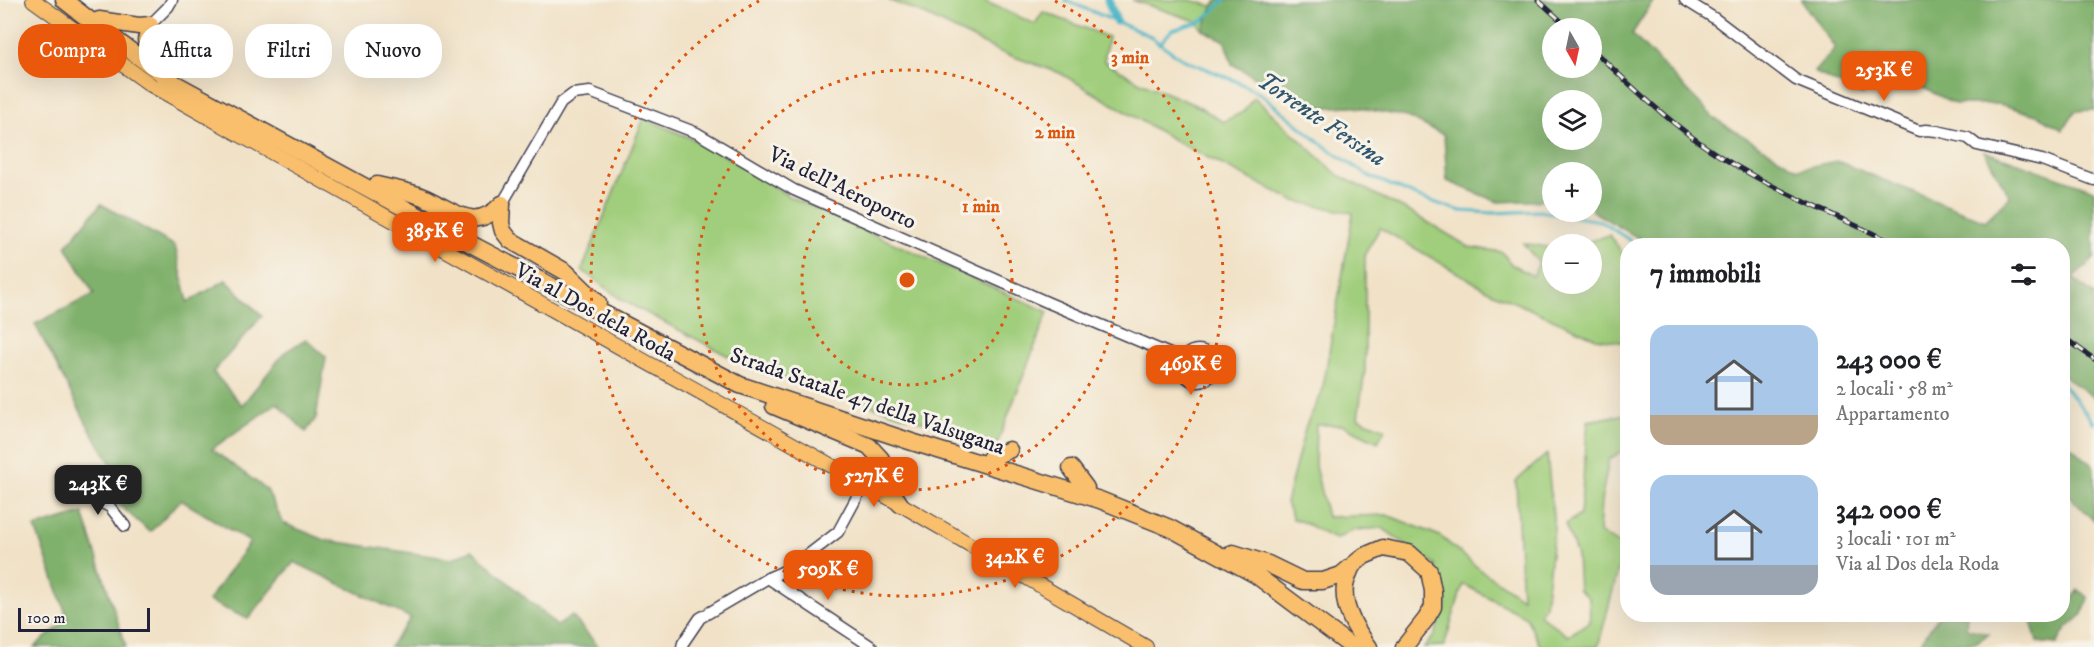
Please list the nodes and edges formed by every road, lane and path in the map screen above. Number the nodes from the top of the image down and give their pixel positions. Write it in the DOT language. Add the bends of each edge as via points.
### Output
graph roads {
  1 [pos="33,0"];
  2 [pos="64,0"];
  3 [pos="74,0"];
  4 [pos="80,0"];
  5 [pos="172,0"];
  6 [pos="1685,0"];
  7 [pos="98,19"];
  8 [pos="151,24"];
  9 [pos="139,26"];
  10 [pos="139,51"];
  11 [pos="179,78"];
  12 [pos="2094,180"];
  13 [pos="377,185"];
  14 [pos="502,204"];
  15 [pos="598,303"];
  16 [pos="1184,358"];
  17 [pos="740,386"];
  18 [pos="1009,450"];
  19 [pos="990,458"];
  20 [pos="1071,468"];
  21 [pos="882,470"];
  22 [pos="864,484"];
  23 [pos="1086,488"];
  24 [pos="83,493"];
  25 [pos="900,504"];
  26 [pos="125,525"];
  27 [pos="1226,551"];
  28 [pos="1351,568"];
  29 [pos="768,578"];
  30 [pos="682,647"];
  31 [pos="872,647"];
  32 [pos="1146,647"];
  33 [pos="1352,647"];
  34 [pos="1362,647"];
  35 [pos="1369,647"];
  36 [pos="1404,647"];
  1 -- 22 [label="main road, Via al Dos dela Roda" via="151,85"];
  2 -- 17 [label="highway, Strada Statale 47 della Valsugana" via="176,84"];
  3 -- 7 [label="highway, Strada Statale 47 della Valsugana"];
  4 -- 7 [label="highway"];
  5 -- 8 [label="street"];
  6 -- 12 [label="street" via="1796,80 1919,131 1968,138 1977,145 2042,160"];
  7 -- 9 [label="highway"];
  7 -- 10 [label="highway, Strada Statale 47 della Valsugana"];
  11 -- 13 [label="highway, Strada Statale 47 della Valsugana"];
  13 -- 14 [label="highway" via="421,196 470,219 491,216"];
  13 -- 15 [label="highway, Strada Statale 47 della Valsugana"];
  14 -- 15 [label="highway" via="501,223 510,240 566,272"];
  14 -- 16 [label="street, Via dell'Aeroporto" via="561,103 573,94 590,92 697,133 794,190"];
  15 -- 19 [label="highway, Strada Statale 47 della Valsugana" via="693,354 784,395"];
  17 -- 21 [label="highway" via="783,411 868,446 881,459"];
  17 -- 33 [label="highway, Strada Statale 47 della Valsugana" via="1100,500 1170,528 1256,575"];
  18 -- 19 [label="highway"];
  19 -- 23 [label="highway, Strada Statale 47 della Valsugana"];
  20 -- 23 [label="highway"];
  21 -- 22 [label="highway" via="876,480"];
  21 -- 25 [label="highway"];
  22 -- 25 [label="main road, Via al Dos dela Roda"];
  22 -- 29 [label="street" via="838,532 791,568"];
  23 -- 27 [label="highway, Strada Statale 47 della Valsugana"];
  24 -- 26 [label="street" via="110,507"];
  25 -- 32 [label="main road, Via al Dos dela Roda"];
  27 -- 28 [label="highway" via="1268,564 1303,581 1323,581"];
  27 -- 34 [label="highway, Strada Statale 47 della Valsugana"];
  28 -- 35 [label="highway" via="1345,586 1346,605"];
  28 -- 36 [label="highway" via="1364,556 1383,549 1409,554 1429,571 1433,607"];
  29 -- 30 [label="street" via="700,618"];
  29 -- 31 [label="street"];
}
